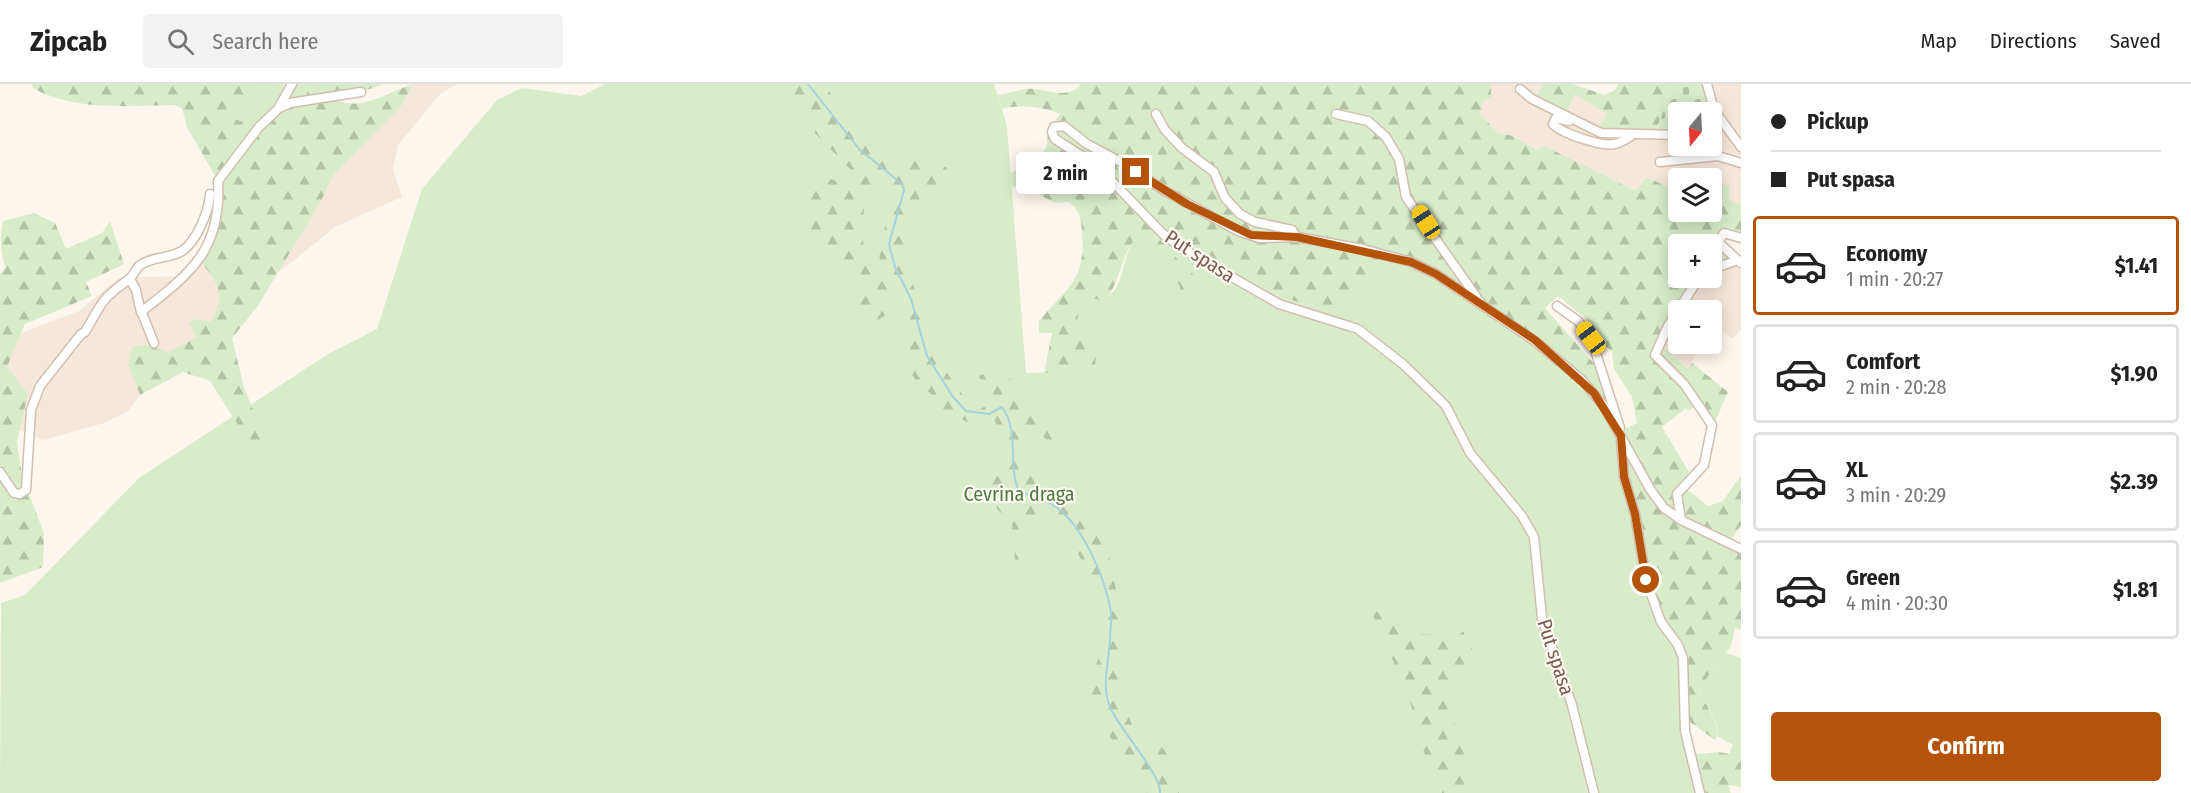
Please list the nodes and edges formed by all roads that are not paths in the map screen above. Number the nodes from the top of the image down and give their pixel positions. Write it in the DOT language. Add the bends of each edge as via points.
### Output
graph roads {
  1 [pos="292,84"];
  2 [pos="1707,84"];
  3 [pos="1520,89"];
  4 [pos="362,92"];
  5 [pos="1711,102"];
  6 [pos="279,108"];
  7 [pos="1156,114"];
  8 [pos="1336,114"];
  9 [pos="1722,122"];
  10 [pos="1583,125"];
  11 [pos="1632,135"];
  12 [pos="1668,135"];
  13 [pos="1741,147"];
  14 [pos="1660,162"];
  15 [pos="1741,163"];
  16 [pos="210,194"];
  17 [pos="1297,237"];
  18 [pos="1741,238"];
  19 [pos="1740,262"];
  20 [pos="1722,266"];
  21 [pos="130,279"];
  22 [pos="1693,288"];
  23 [pos="1482,305"];
  24 [pos="1557,306"];
  25 [pos="141,312"];
  26 [pos="154,343"];
  27 [pos="1621,436"];
  28 [pos="0,472"];
  29 [pos="1681,520"];
  30 [pos="1741,549"];
  31 [pos="1594,793"];
  32 [pos="1700,793"];
  1 -- 6 [label="street"];
  2 -- 5 [label="street"];
  3 -- 10 [label="street"];
  4 -- 6 [label="street"];
  6 -- 25 [label="street" via="259,127 218,181 213,231 200,261 178,284"];
  7 -- 17 [label="street" via="1182,147 1214,172 1225,198 1240,214 1255,222 1292,230"];
  8 -- 23 [label="street" via="1368,121 1386,137 1399,159 1406,197"];
  9 -- 13 [label="street"];
  10 -- 11 [label="street" via="1601,133"];
  10 -- 11 [label="street" via="1558,117 1553,124 1606,145 1617,144"];
  11 -- 12 [label="street"];
  14 -- 15 [label="street" via="1718,156"];
  16 -- 21 [label="street" via="192,241 182,251 137,267"];
  17 -- 23 [label="street, Put spasa" via="1411,262"];
  17 -- 31 [label="street, Put spasa" via="1259,238 1238,231 1164,191 1064,126 1052,129 1055,139 1109,178 1183,249 1279,304 1358,329 1404,365 1446,406 1470,453 1522,516 1534,537 1542,618 1569,696"];
  18 -- 19 [label="street" via="1724,233 1718,240"];
  19 -- 20 [label="street"];
  21 -- 25 [label="street"];
  21 -- 28 [label="street" via="102,300 85,332 40,386 28,424 26,490 14,493"];
  22 -- 29 [label="street" via="1655,355 1684,384 1712,425 1704,465 1677,494"];
  23 -- 27 [label="street, Put spasa" via="1535,340 1582,381 1604,406"];
  24 -- 27 [label="street" via="1578,321 1591,338"];
  25 -- 26 [label="street"];
  27 -- 29 [label="street, Put spasa" via="1664,508"];
  27 -- 32 [label="street" via="1624,477 1635,514 1646,580 1661,622 1683,658 1685,731"];
  29 -- 30 [label="street, Put spasa"];
}
